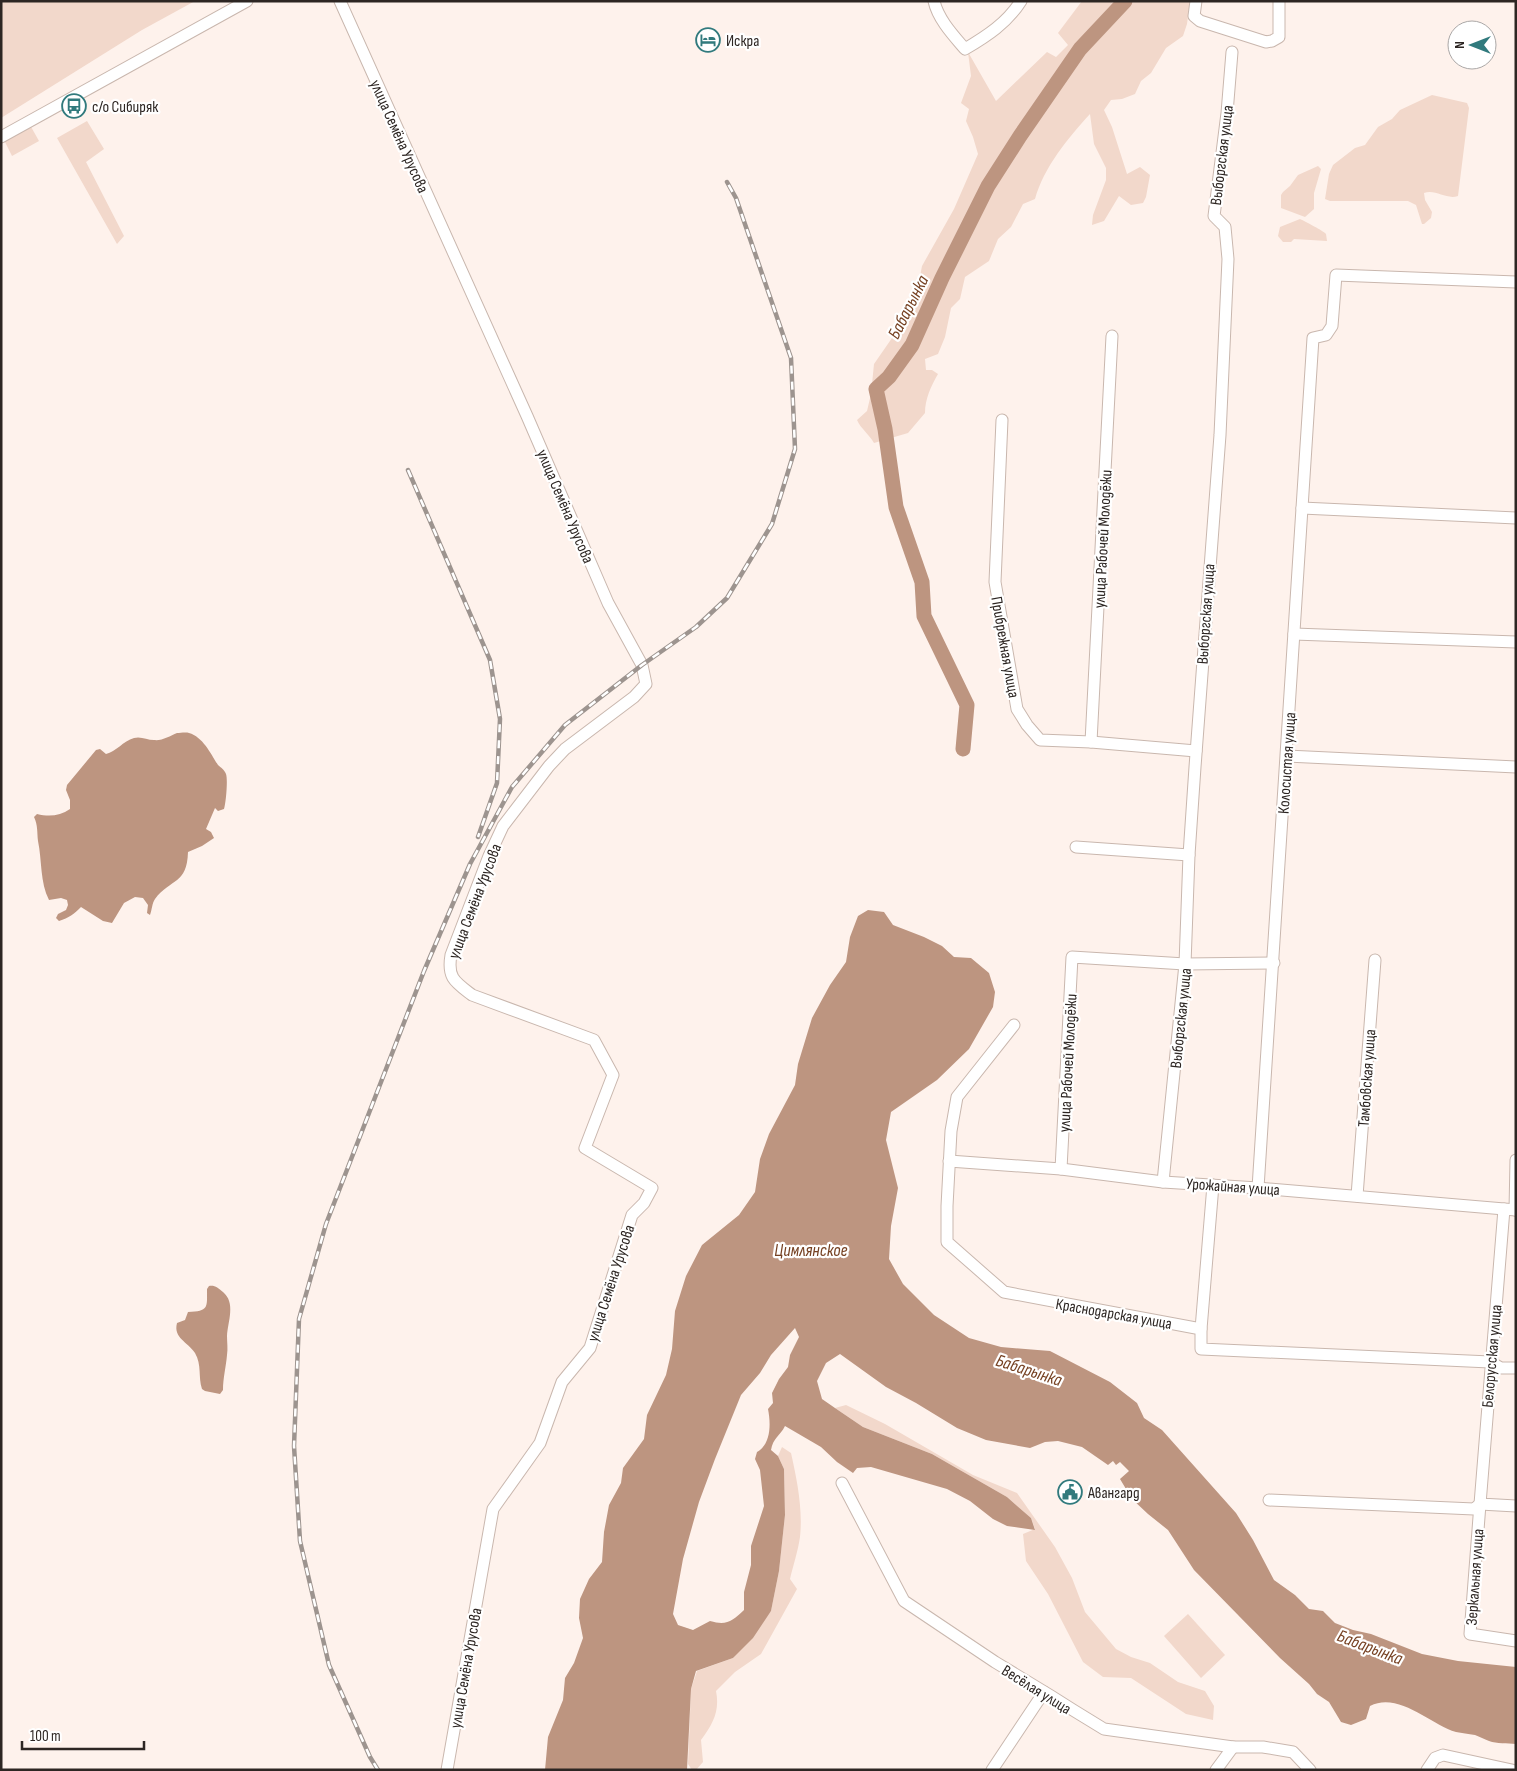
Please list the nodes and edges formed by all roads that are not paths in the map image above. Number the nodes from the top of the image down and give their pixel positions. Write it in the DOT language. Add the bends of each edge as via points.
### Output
graph roads {
  1 [pos="247,1"];
  2 [pos="340,1"];
  3 [pos="934,1"];
  4 [pos="1022,1"];
  5 [pos="1196,1"];
  6 [pos="1278,1"];
  7 [pos="1232,52"];
  8 [pos="1,137"];
  9 [pos="1516,282"];
  10 [pos="1112,336"];
  11 [pos="1002,420"];
  12 [pos="1302,508"];
  13 [pos="1516,518"];
  14 [pos="1294,634"];
  15 [pos="1516,642"];
  16 [pos="1091,742"];
  17 [pos="1196,752"];
  18 [pos="1287,756"];
  19 [pos="1516,767"];
  20 [pos="1076,848"];
  21 [pos="1189,855"];
  22 [pos="1375,960"];
  23 [pos="1274,963"];
  24 [pos="1186,964"];
  25 [pos="1014,1025"];
  26 [pos="1516,1160"];
  27 [pos="950,1161"];
  28 [pos="1061,1169"];
  29 [pos="1163,1182"];
  30 [pos="1213,1185"];
  31 [pos="1258,1188"];
  32 [pos="1357,1196"];
  33 [pos="1512,1210"];
  34 [pos="1201,1329"];
  35 [pos="1490,1362"];
  36 [pos="1516,1368"];
  37 [pos="842,1483"];
  38 [pos="1269,1500"];
  39 [pos="1480,1504"];
  40 [pos="1516,1506"];
  41 [pos="1516,1641"];
  42 [pos="1044,1692"];
  43 [pos="1233,1747"];
  44 [pos="447,1770"];
  45 [pos="992,1770"];
  46 [pos="1216,1770"];
  47 [pos="1310,1770"];
  48 [pos="1428,1770"];
  49 [pos="1512,1770"];
  1 -- 8 [label="street"];
  2 -- 44 [label="street, улица Семёна Урусова" via="608,603 642,666 646,684 634,697 565,749 503,826 448,968 458,984 472,995 594,1040 613,1075 585,1148 652,1188 632,1215 590,1348 562,1382 540,1443 493,1509"];
  3 -- 4 [label="street" via="950,31 965,49 991,33"];
  5 -- 6 [label="street" via="1194,16 1200,21 1266,42 1279,38"];
  7 -- 17 [label="street, Выборгская улица" via="1214,216 1225,227 1228,260 1220,435"];
  9 -- 12 [label="street, Колосистая улица" via="1336,275 1332,326 1326,335 1313,338"];
  10 -- 16 [label="street, улица Рабочей Молодёжи"];
  11 -- 16 [label="street, Прибрежная улица" via="996,582 1017,708 1040,740"];
  12 -- 13 [label="street"];
  12 -- 14 [label="street, Колосистая улица"];
  14 -- 15 [label="street"];
  14 -- 18 [label="street, Колосистая улица"];
  16 -- 17 [label="street, Прибрежная улица"];
  17 -- 21 [label="street, Выборгская улица"];
  18 -- 19 [label="street"];
  18 -- 23 [label="street, Колосистая улица"];
  20 -- 21 [label="street"];
  21 -- 24 [label="street, Выборгская улица"];
  22 -- 32 [label="street, Тамбовская улица"];
  23 -- 24 [label="street"];
  23 -- 31 [label="street, Колосистая улица"];
  24 -- 28 [label="street, улица Рабочей Молодёжи" via="1072,957"];
  24 -- 29 [label="street, Выборгская улица"];
  25 -- 27 [label="street, Краснодарская улица" via="957,1096"];
  26 -- 33 [label="street, Белорусская улица"];
  27 -- 28 [label="street, Урожайная улица"];
  27 -- 34 [label="street, Краснодарская улица" via="947,1242 1004,1292"];
  28 -- 29 [label="street, Урожайная улица"];
  29 -- 30 [label="street, Урожайная улица"];
  30 -- 31 [label="street, Урожайная улица"];
  30 -- 34 [label="street"];
  31 -- 32 [label="street, Урожайная улица"];
  32 -- 33 [label="street, Урожайная улица"];
  33 -- 35 [label="street, Белорусская улица"];
  34 -- 35 [label="street" via="1201,1349"];
  35 -- 36 [label="street" via="1501,1368"];
  35 -- 39 [label="street, Белорусская улица"];
  37 -- 42 [label="street, Весёлая улица" via="904,1601"];
  38 -- 39 [label="street" via="1474,1509"];
  39 -- 40 [label="street"];
  39 -- 41 [label="street, Зеркальная улица" via="1470,1634"];
  42 -- 43 [label="street, Весёлая улица" via="1104,1729"];
  42 -- 45 [label="street"];
  43 -- 46 [label="street"];
  43 -- 47 [label="street, Весёлая улица" via="1293,1752"];
  48 -- 49 [label="street" via="1434,1758 1443,1755"];
}
